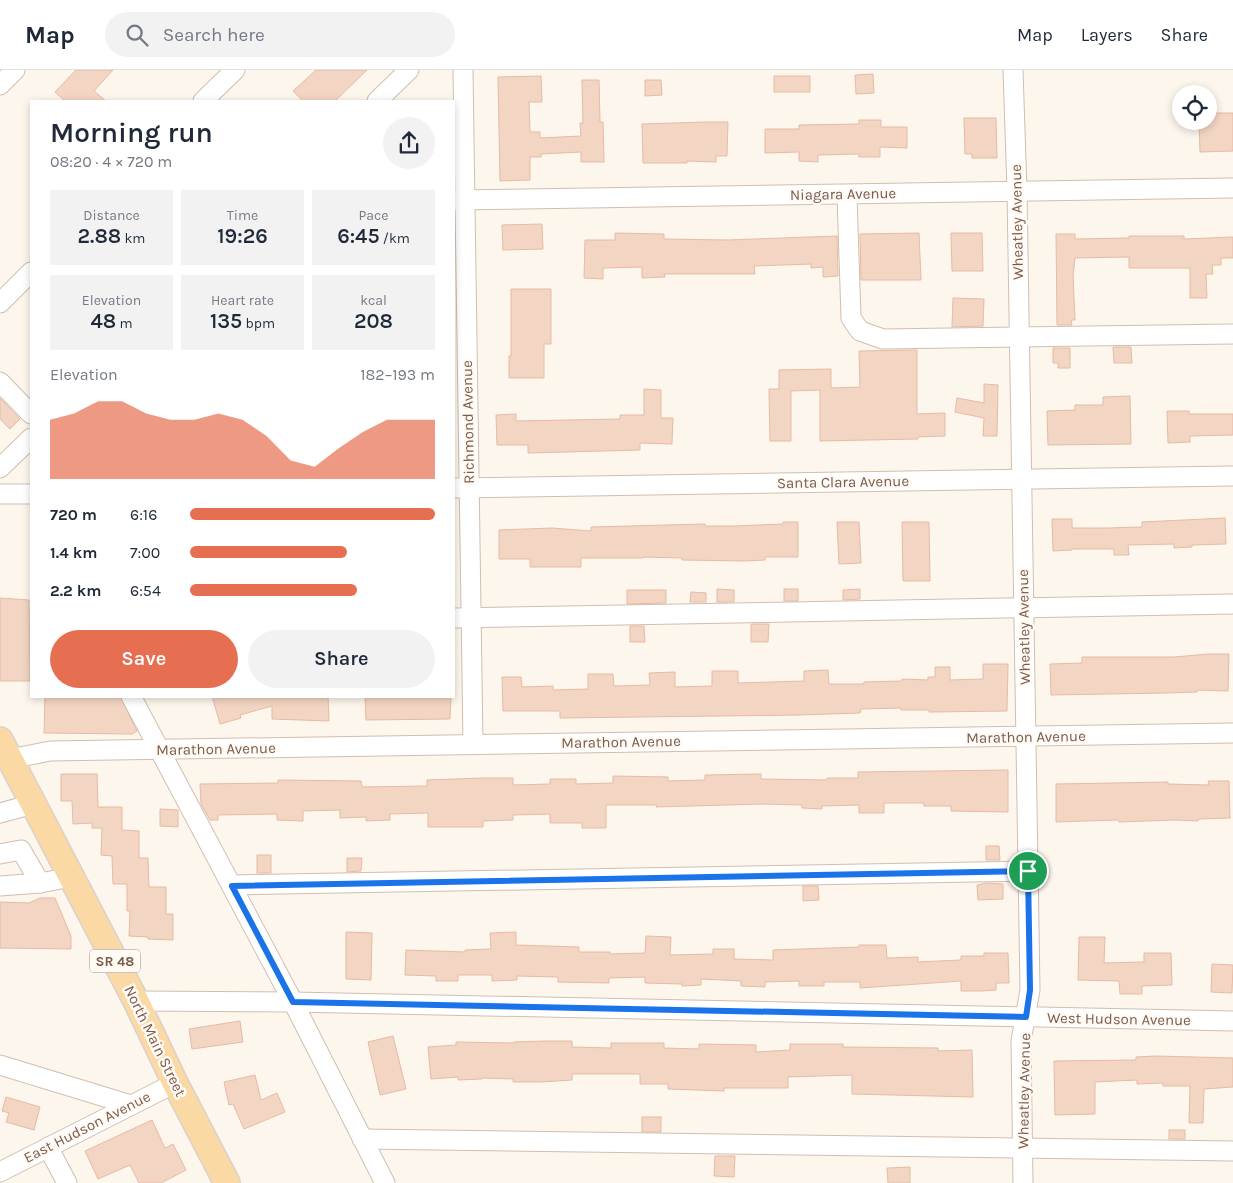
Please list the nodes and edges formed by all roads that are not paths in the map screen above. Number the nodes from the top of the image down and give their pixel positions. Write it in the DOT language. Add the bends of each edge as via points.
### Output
graph roads {
  1 [pos="15,70"];
  2 [pos="235,70"];
  3 [pos="409,70"];
  4 [pos="463,70"];
  5 [pos="1013,70"];
  6 [pos="0,85"];
  7 [pos="204,100"];
  8 [pos="378,100"];
  9 [pos="1233,188"];
  10 [pos="1017,191"];
  11 [pos="848,194"];
  12 [pos="459,200"];
  13 [pos="30,273"];
  14 [pos="0,303"];
  15 [pos="1233,334"];
  16 [pos="1020,337"];
  17 [pos="460,350"];
  18 [pos="0,382"];
  19 [pos="30,413"];
  20 [pos="30,439"];
  21 [pos="0,468"];
  22 [pos="1233,476"];
  23 [pos="1022,479"];
  24 [pos="461,488"];
  25 [pos="0,494"];
  26 [pos="30,494"];
  27 [pos="1233,604"];
  28 [pos="1024,608"];
  29 [pos="462,618"];
  30 [pos="132,698"];
  31 [pos="1233,733"];
  32 [pos="1025,737"];
  33 [pos="473,744"];
  34 [pos="5,750"];
  35 [pos="159,750"];
  36 [pos="33,804"];
  37 [pos="0,813"];
  38 [pos="0,854"];
  39 [pos="1028,871"];
  40 [pos="71,877"];
  41 [pos="40,883"];
  42 [pos="0,886"];
  43 [pos="232,886"];
  44 [pos="136,1001"];
  45 [pos="293,1002"];
  46 [pos="1026,1017"];
  47 [pos="1233,1021"];
  48 [pos="0,1065"];
  49 [pos="175,1083"];
  50 [pos="131,1105"];
  51 [pos="362,1139"];
  52 [pos="48,1147"];
  53 [pos="1023,1148"];
  54 [pos="1233,1151"];
  55 [pos="0,1172"];
  56 [pos="67,1183"];
  57 [pos="227,1183"];
  58 [pos="385,1183"];
  59 [pos="1023,1183"];
  1 -- 6 [label="street"];
  2 -- 7 [label="street"];
  3 -- 8 [label="street"];
  4 -- 12 [label="street, Richmond Avenue"];
  5 -- 10 [label="street, Wheatley Avenue"];
  9 -- 10 [label="street, Niagara Avenue"];
  10 -- 11 [label="street, Niagara Avenue"];
  10 -- 16 [label="street, Wheatley Avenue"];
  11 -- 12 [label="street, Niagara Avenue"];
  11 -- 16 [label="street" via="851,318 860,331 883,339"];
  12 -- 17 [label="street, Richmond Avenue"];
  13 -- 14 [label="street"];
  15 -- 16 [label="street"];
  16 -- 23 [label="street, Wheatley Avenue"];
  17 -- 24 [label="street, Richmond Avenue"];
  18 -- 19 [label="street"];
  20 -- 21 [label="street"];
  22 -- 23 [label="street, Santa Clara Avenue"];
  23 -- 24 [label="street, Santa Clara Avenue"];
  23 -- 28 [label="street, Wheatley Avenue"];
  24 -- 29 [label="street, Richmond Avenue"];
  25 -- 26 [label="street"];
  27 -- 28 [label="street"];
  28 -- 29 [label="street"];
  28 -- 32 [label="street, Wheatley Avenue"];
  29 -- 33 [label="street, Richmond Avenue"];
  30 -- 35 [label="street"];
  31 -- 32 [label="street, Marathon Avenue"];
  32 -- 33 [label="street, Marathon Avenue"];
  32 -- 39 [label="street, Wheatley Avenue"];
  33 -- 35 [label="street, Marathon Avenue"];
  34 -- 35 [label="street, Marathon Avenue"];
  34 -- 36 [label="main road, North Main Street / SR 48"];
  35 -- 43 [label="street"];
  36 -- 37 [label="street"];
  36 -- 40 [label="main road, North Main Street / SR 48"];
  38 -- 41 [label="street" via="21,850"];
  39 -- 43 [label="street"];
  39 -- 46 [label="street, Wheatley Avenue" via="1030,990"];
  40 -- 41 [label="street"];
  40 -- 44 [label="main road, North Main Street / SR 48"];
  41 -- 42 [label="street"];
  43 -- 45 [label="street"];
  44 -- 45 [label="street, West Hudson Avenue"];
  44 -- 49 [label="main road, North Main Street / SR 48"];
  45 -- 46 [label="street, West Hudson Avenue"];
  45 -- 51 [label="street"];
  46 -- 47 [label="street, West Hudson Avenue"];
  46 -- 53 [label="street, Wheatley Avenue" via="1021,1041"];
  48 -- 50 [label="street"];
  49 -- 50 [label="street, East Hudson Avenue"];
  49 -- 57 [label="main road, North Main Street / SR 48"];
  50 -- 52 [label="street, East Hudson Avenue"];
  51 -- 53 [label="street"];
  51 -- 58 [label="street"];
  52 -- 55 [label="street, East Hudson Avenue"];
  52 -- 56 [label="street"];
  53 -- 54 [label="street"];
  53 -- 59 [label="street, Wheatley Avenue"];
}
